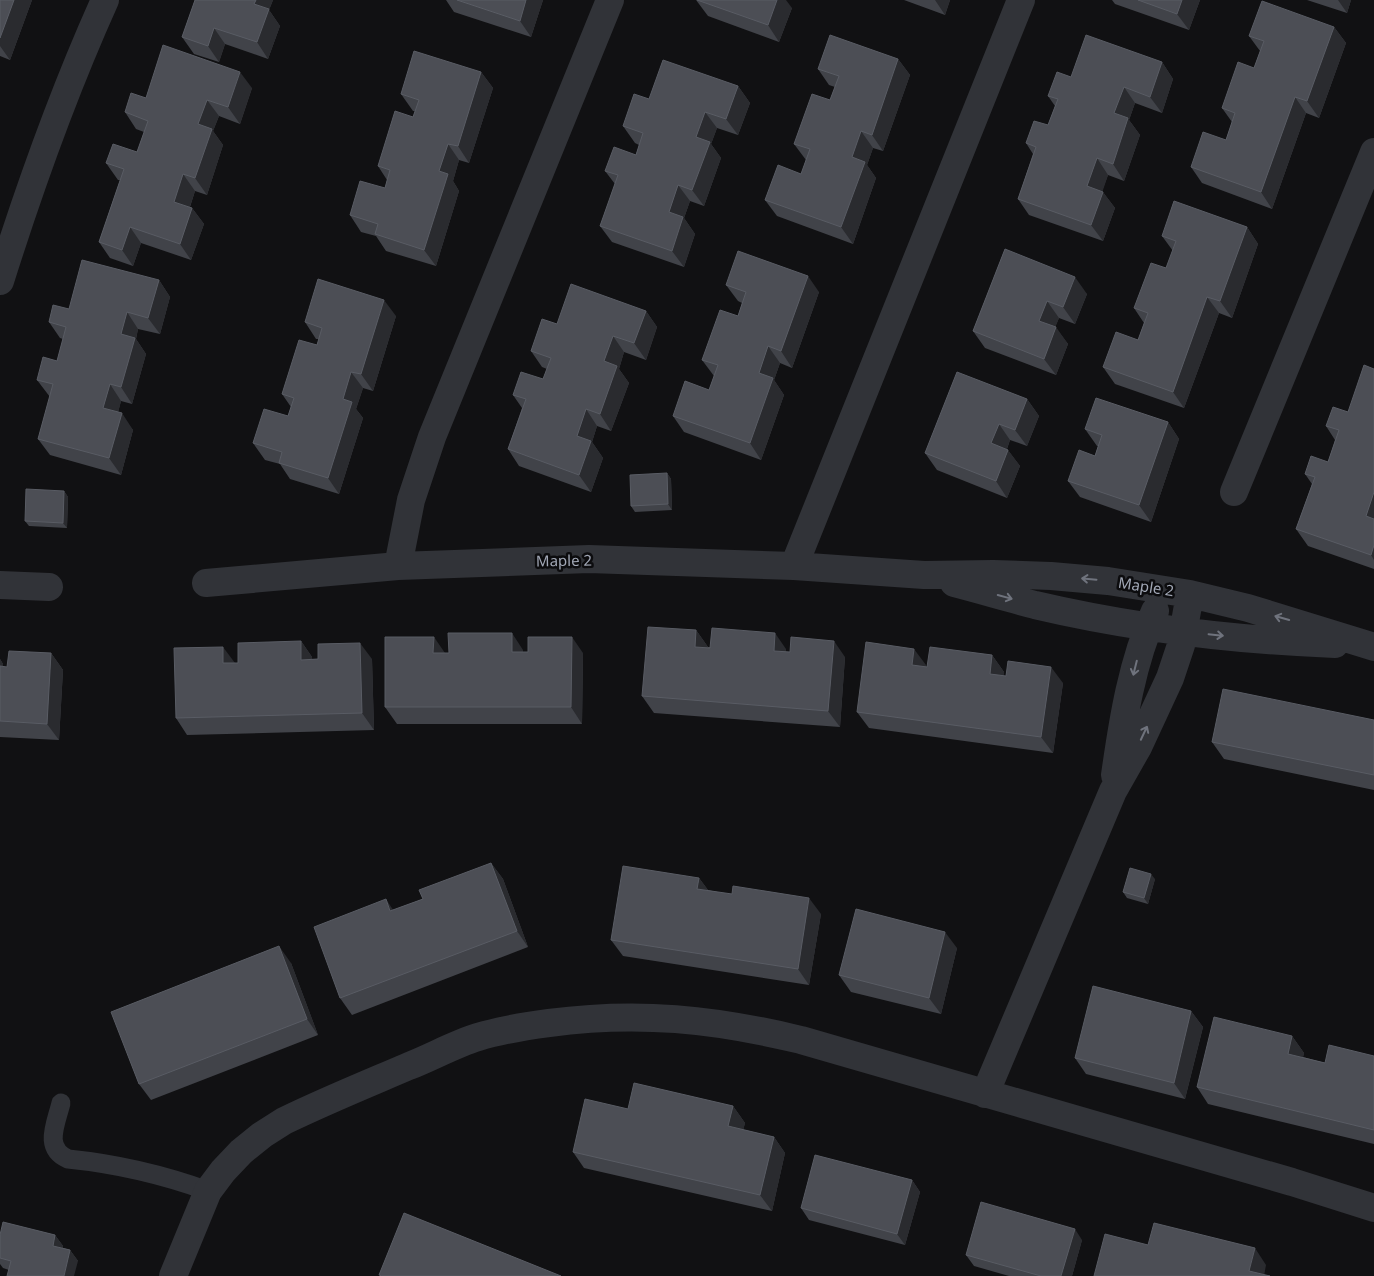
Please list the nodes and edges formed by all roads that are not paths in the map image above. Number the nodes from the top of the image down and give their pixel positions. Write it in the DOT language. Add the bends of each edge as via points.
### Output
graph roads {
  1 [pos="105,0"];
  2 [pos="610,0"];
  3 [pos="1021,0"];
  4 [pos="1374,152"];
  5 [pos="0,281"];
  6 [pos="1234,492"];
  7 [pos="398,566"];
  8 [pos="794,566"];
  9 [pos="924,575"];
  10 [pos="206,583"];
  11 [pos="0,585"];
  12 [pos="50,586"];
  13 [pos="1177,592"];
  14 [pos="1148,626"];
  15 [pos="1183,631"];
  16 [pos="1368,646"];
  17 [pos="1113,791"];
  18 [pos="985,1094"];
  19 [pos="60,1103"];
  20 [pos="208,1192"];
  21 [pos="1374,1208"];
  22 [pos="178,1274"];
  1 -- 5 [label="street" via="51,131"];
  2 -- 7 [label="street" via="432,437 411,500"];
  3 -- 8 [label="street"];
  4 -- 6 [label="street"];
  7 -- 8 [label="street, Maple 2" via="589,560"];
  7 -- 10 [label="street, Maple 2"];
  8 -- 9 [label="street, Maple 2"];
  13 -- 9 [label="street, Maple 2, one-way" via="1050,576"];
  9 -- 14 [label="street, Maple 2, one-way" via="1035,605"];
  11 -- 12 [label="street"];
  13 -- 14 [label="street"];
  13 -- 15 [label="street"];
  16 -- 13 [label="street, Maple 2, one-way" via="1248,608"];
  14 -- 15 [label="street, Maple 2"];
  14 -- 17 [label="street, one-way" via="1133,674"];
  15 -- 16 [label="street, Maple 2, one-way"];
  17 -- 15 [label="street, one-way" via="1170,678"];
  17 -- 18 [label="street"];
  18 -- 20 [label="street" via="756,1030 662,1018 568,1020 478,1037 299,1113 241,1152"];
  18 -- 21 [label="street"];
  19 -- 20 [label="lane" via="53,1142 61,1156 124,1166 181,1181"];
  20 -- 22 [label="street"];
}
